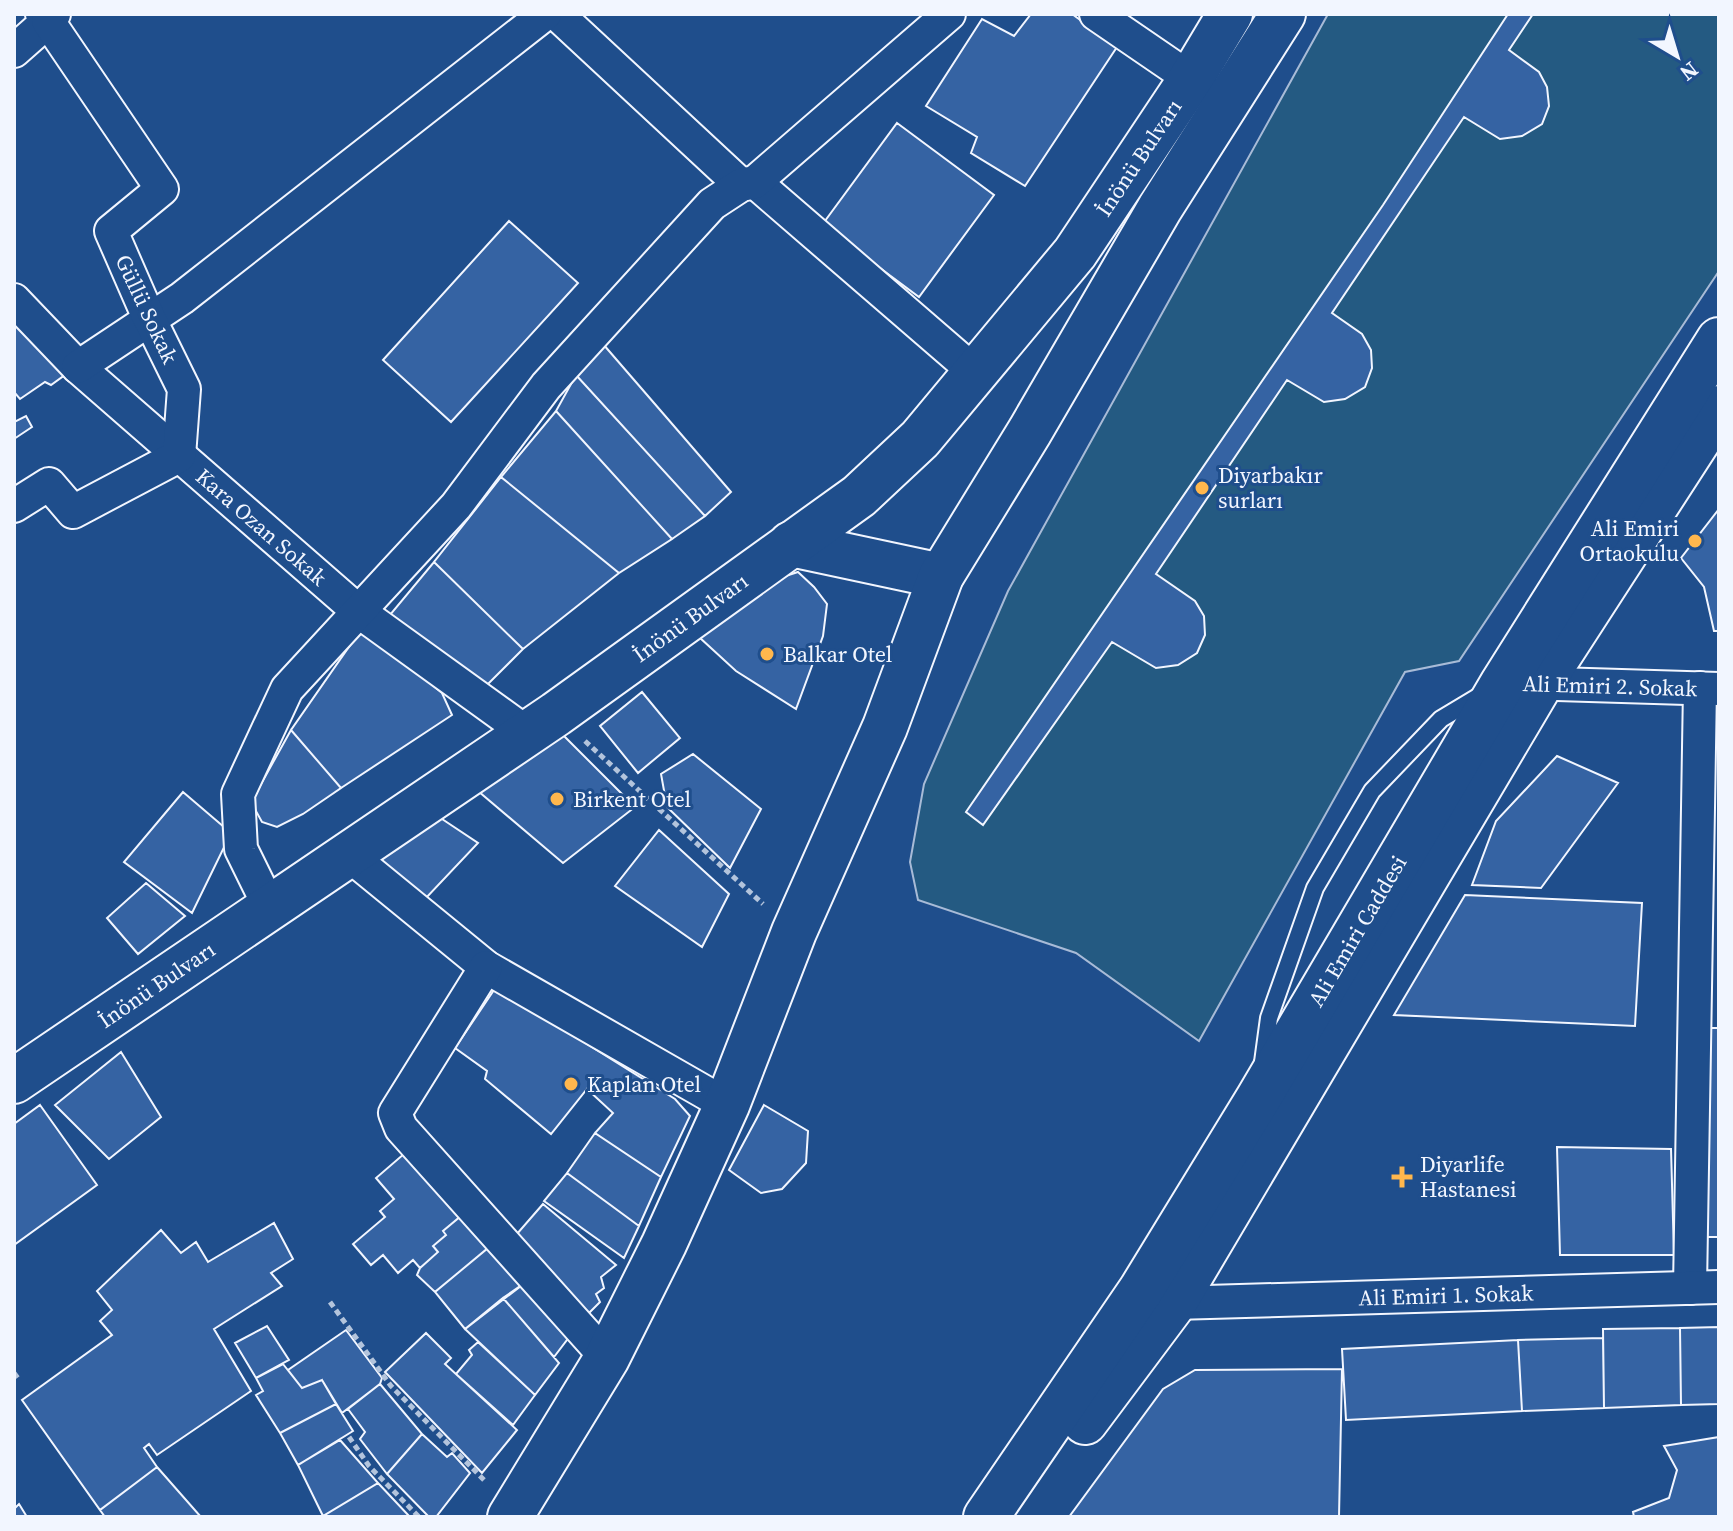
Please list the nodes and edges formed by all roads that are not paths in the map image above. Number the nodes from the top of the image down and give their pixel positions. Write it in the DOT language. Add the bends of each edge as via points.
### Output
graph roads {
  1 [pos="545,14"];
  2 [pos="557,14"];
  3 [pos="949,14"];
  4 [pos="1096,14"];
  5 [pos="1230,14"];
  6 [pos="1283,14"];
  7 [pos="48,16"];
  8 [pos="14,51"];
  9 [pos="1191,79"];
  10 [pos="748,183"];
  11 [pos="14,300"];
  12 [pos="149,318"];
  13 [pos="1719,340"];
  14 [pos="78,367"];
  15 [pos="976,373"];
  16 [pos="1719,408"];
  17 [pos="179,456"];
  18 [pos="14,506"];
  19 [pos="791,544"];
  20 [pos="941,576"];
  21 [pos="358,611"];
  22 [pos="1522,683"];
  23 [pos="1710,688"];
  24 [pos="542,724"];
  25 [pos="349,855"];
  26 [pos="270,908"];
  27 [pos="486,967"];
  28 [pos="14,1081"];
  29 [pos="1258,1099"];
  30 [pos="727,1105"];
  31 [pos="1704,1287"];
  32 [pos="1174,1303"];
  33 [pos="607,1358"];
  34 [pos="513,1513"];
  35 [pos="986,1517"];
  36 [pos="1015,1517"];
  1 -- 12 [label="street" via="182,298"];
  2 -- 10 [label="street"];
  3 -- 10 [label="street"];
  4 -- 9 [label="street"];
  5 -- 9 [label="main road, İnönü Bulvarı"];
  6 -- 20 [label="main road" via="1160,208"];
  7 -- 8 [label="street"];
  7 -- 12 [label="street, Güllü Sokak" via="162,189 111,231"];
  9 -- 15 [label="main road, İnönü Bulvarı" via="1075,253"];
  10 -- 15 [label="street"];
  10 -- 21 [label="street" via="712,204 546,386 456,506"];
  11 -- 14 [label="street, Kara Ozan Sokak"];
  12 -- 14 [label="street"];
  12 -- 17 [label="street, Güllü Sokak" via="184,389"];
  13 -- 22 [label="main road, Ali Emiri Caddesi"];
  14 -- 17 [label="street, Kara Ozan Sokak"];
  15 -- 19 [label="main road, İnönü Bulvarı" via="920,439 859,496"];
  16 -- 22 [label="main road"];
  17 -- 18 [label="street" via="73,512 49,484"];
  17 -- 21 [label="street, Kara Ozan Sokak"];
  19 -- 20 [label="main road"];
  19 -- 24 [label="main road, İnönü Bulvarı"];
  20 -- 30 [label="main road" via="885,727 794,932"];
  21 -- 24 [label="street, Kara Ozan Sokak"];
  21 -- 26 [label="street" via="287,689 238,794 241,849"];
  22 -- 23 [label="street, Ali Emiri 2. Sokak"];
  22 -- 29 [label="main road, Ali Emiri Caddesi"];
  22 -- 29 [label="lane" via="1441,719 1372,791 1315,888 1269,1018"];
  22 -- 32 [label="main road"];
  23 -- 31 [label="street"];
  24 -- 25 [label="main road, İnönü Bulvarı"];
  25 -- 26 [label="main road, İnönü Bulvarı"];
  25 -- 27 [label="street"];
  26 -- 28 [label="main road, İnönü Bulvarı"];
  27 -- 30 [label="street"];
  27 -- 33 [label="street" via="395,1113 401,1128"];
  29 -- 35 [label="main road, Ali Emiri Caddesi" via="1141,1290"];
  30 -- 33 [label="main road"];
  31 -- 32 [label="street, Ali Emiri 1. Sokak"];
  32 -- 36 [label="main road"];
  33 -- 34 [label="main road"];
}
